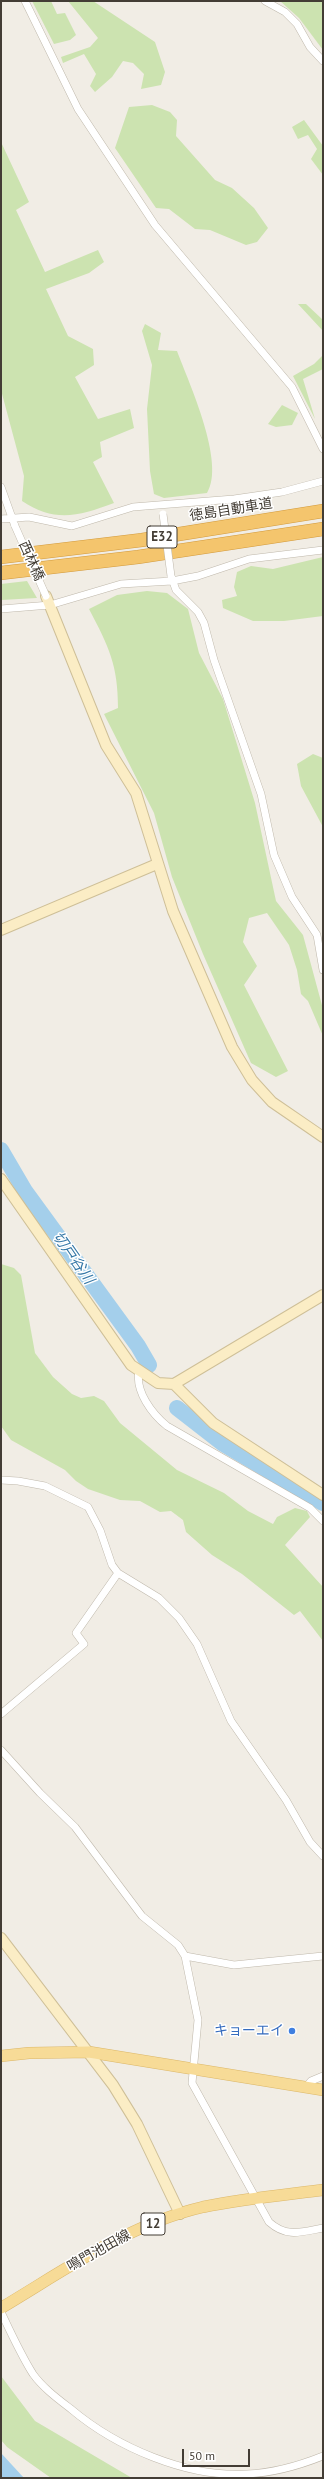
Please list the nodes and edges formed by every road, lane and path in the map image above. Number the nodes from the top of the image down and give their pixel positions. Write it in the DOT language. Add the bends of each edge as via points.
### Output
graph roads {
  1 [pos="25,1"];
  2 [pos="265,1"];
  3 [pos="323,61"];
  4 [pos="323,449"];
  5 [pos="323,481"];
  6 [pos="1,487"];
  7 [pos="163,510"];
  8 [pos="323,511"];
  9 [pos="11,517"];
  10 [pos="1,519"];
  11 [pos="323,529"];
  12 [pos="323,550"];
  13 [pos="1,557"];
  14 [pos="1,573"];
  15 [pos="171,579"];
  16 [pos="48,600"];
  17 [pos="1,609"];
  18 [pos="157,864"];
  19 [pos="1,930"];
  20 [pos="323,970"];
  21 [pos="323,1137"];
  22 [pos="1,1178"];
  23 [pos="323,1295"];
  24 [pos="139,1372"];
  25 [pos="174,1384"];
  26 [pos="1,1480"];
  27 [pos="323,1495"];
  28 [pos="323,1521"];
  29 [pos="118,1573"];
  30 [pos="1,1714"];
  31 [pos="1,1750"];
  32 [pos="323,1856"];
  33 [pos="1,1938"];
  34 [pos="185,1956"];
  35 [pos="323,1956"];
  36 [pos="90,2052"];
  37 [pos="1,2056"];
  38 [pos="193,2070"];
  39 [pos="323,2076"];
  40 [pos="305,2088"];
  41 [pos="323,2090"];
  42 [pos="323,2190"];
  43 [pos="257,2199"];
  44 [pos="180,2214"];
  45 [pos="323,2228"];
  46 [pos="1,2308"];
  47 [pos="1,2312"];
  48 [pos="323,2456"];
  1 -- 4 [label="street" via="78,109 155,225 292,387"];
  2 -- 3 [label="street" via="285,12 297,24 310,47"];
  5 -- 7 [label="street" via="282,492"];
  6 -- 9 [label="street, 西林橋"];
  7 -- 9 [label="street" via="118,510 72,526 29,517"];
  7 -- 15 [label="street, bridge"];
  8 -- 13 [label="highway, 徳島自動車道 / E32" via="142,540"];
  9 -- 10 [label="street"];
  9 -- 16 [label="street, 西林橋, bridge"];
  11 -- 14 [label="highway, E32" via="138,557"];
  12 -- 15 [label="street" via="249,559 198,576"];
  15 -- 16 [label="street" via="121,584"];
  15 -- 20 [label="street" via="176,590 198,612 204,623 214,660 262,794 274,855 292,897 317,935"];
  16 -- 17 [label="street" via="29,608"];
  16 -- 18 [label="street" via="106,745 136,793 148,826"];
  18 -- 19 [label="street"];
  18 -- 21 [label="street" via="173,912 232,1047 252,1080 272,1102"];
  22 -- 24 [label="street" via="131,1365"];
  23 -- 25 [label="street"];
  24 -- 25 [label="street" via="158,1383"];
  24 -- 28 [label="street" via="137,1382 140,1388 154,1415 167,1426 310,1508"];
  25 -- 27 [label="street" via="213,1423"];
  26 -- 29 [label="street" via="45,1486 88,1507 100,1530 112,1565"];
  29 -- 30 [label="street" via="76,1633 84,1644"];
  29 -- 32 [label="street" via="159,1598 179,1618 197,1644 231,1721 286,1800 310,1842"];
  31 -- 34 [label="street" via="75,1827 142,1916 178,1945"];
  33 -- 36 [label="street"];
  34 -- 35 [label="street" via="234,1965"];
  34 -- 38 [label="street" via="198,2020"];
  36 -- 37 [label="main road"];
  36 -- 38 [label="main road"];
  36 -- 44 [label="street" via="137,2124"];
  38 -- 40 [label="main road"];
  38 -- 43 [label="street" via="192,2083"];
  39 -- 40 [label="street" via="311,2081"];
  40 -- 41 [label="main road"];
  42 -- 43 [label="main road, 鳴門池田線 / 12"];
  43 -- 44 [label="main road, 鳴門池田線 / 12" via="203,2207"];
  43 -- 45 [label="street" via="269,2222 279,2232 293,2233"];
  44 -- 46 [label="main road, 鳴門池田線 / 12" via="109,2243"];
  47 -- 48 [label="street" via="34,2374 44,2387 83,2420 128,2448 175,2464 216,2473 246,2475 279,2471"];
}
